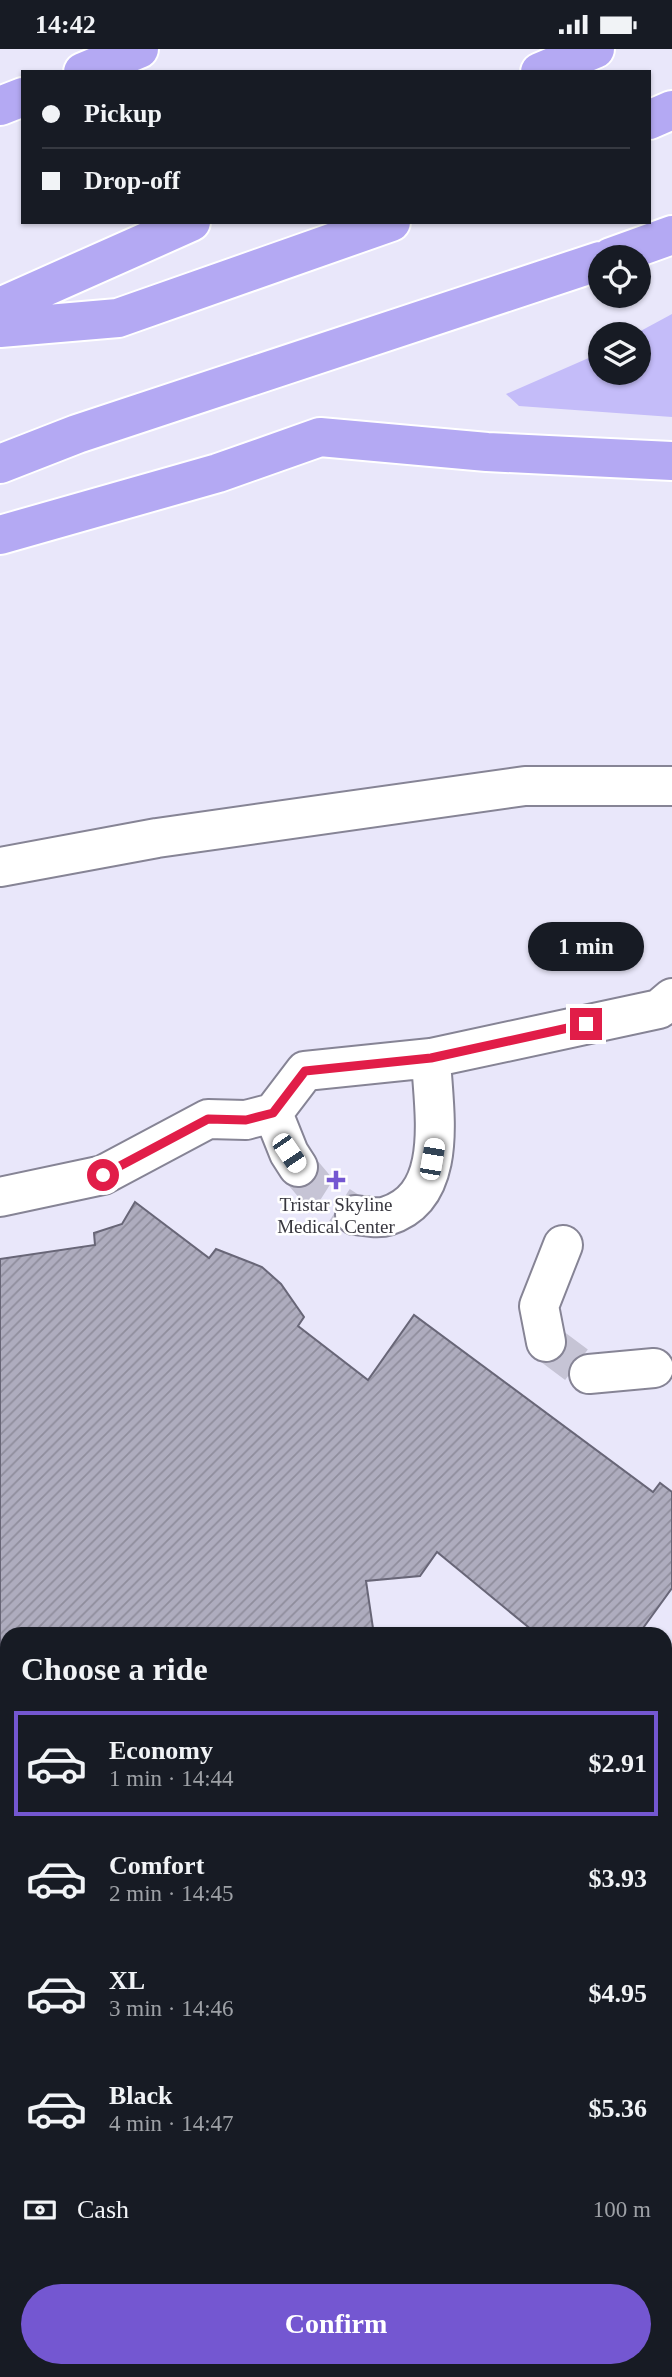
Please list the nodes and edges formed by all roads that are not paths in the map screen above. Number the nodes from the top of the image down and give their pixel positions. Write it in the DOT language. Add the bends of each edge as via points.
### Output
graph roads {
  1 [pos="139,49"];
  2 [pos="595,49"];
  3 [pos="88,70"];
  4 [pos="545,70"];
  5 [pos="21,97"];
  6 [pos="0,106"];
  7 [pos="672,110"];
  8 [pos="651,119"];
  9 [pos="187,224"];
  10 [pos="385,224"];
  11 [pos="672,235"];
  12 [pos="644,245"];
  13 [pos="588,265"];
  14 [pos="0,307"];
  15 [pos="0,328"];
  16 [pos="672,460"];
  17 [pos="0,464"];
  18 [pos="0,535"];
  19 [pos="672,786"];
  20 [pos="0,867"];
  21 [pos="672,998"];
  22 [pos="431,1058"];
  23 [pos="273,1113"];
  24 [pos="298,1167"];
  25 [pos="0,1197"];
  26 [pos="355,1215"];
  27 [pos="563,1245"];
  28 [pos="546,1342"];
  29 [pos="654,1368"];
  30 [pos="589,1374"];
  1 -- 3 [label="highway"];
  2 -- 4 [label="highway"];
  5 -- 6 [label="highway"];
  7 -- 8 [label="highway"];
  9 -- 14 [label="highway"];
  10 -- 15 [label="highway" via="118,319"];
  11 -- 12 [label="highway"];
  13 -- 17 [label="highway" via="76,434"];
  16 -- 18 [label="highway" via="487,452 320,437 218,474"];
  19 -- 20 [label="lane" via="525,786 157,838"];
  21 -- 22 [label="lane" via="659,1009"];
  22 -- 23 [label="lane" via="305,1071"];
  22 -- 26 [label="lane" via="435,1144 429,1174 410,1204 385,1217"];
  23 -- 24 [label="lane"];
  23 -- 25 [label="lane" via="246,1120 208,1119 103,1175"];
  27 -- 28 [label="lane" via="539,1306"];
  29 -- 30 [label="lane"];
}
